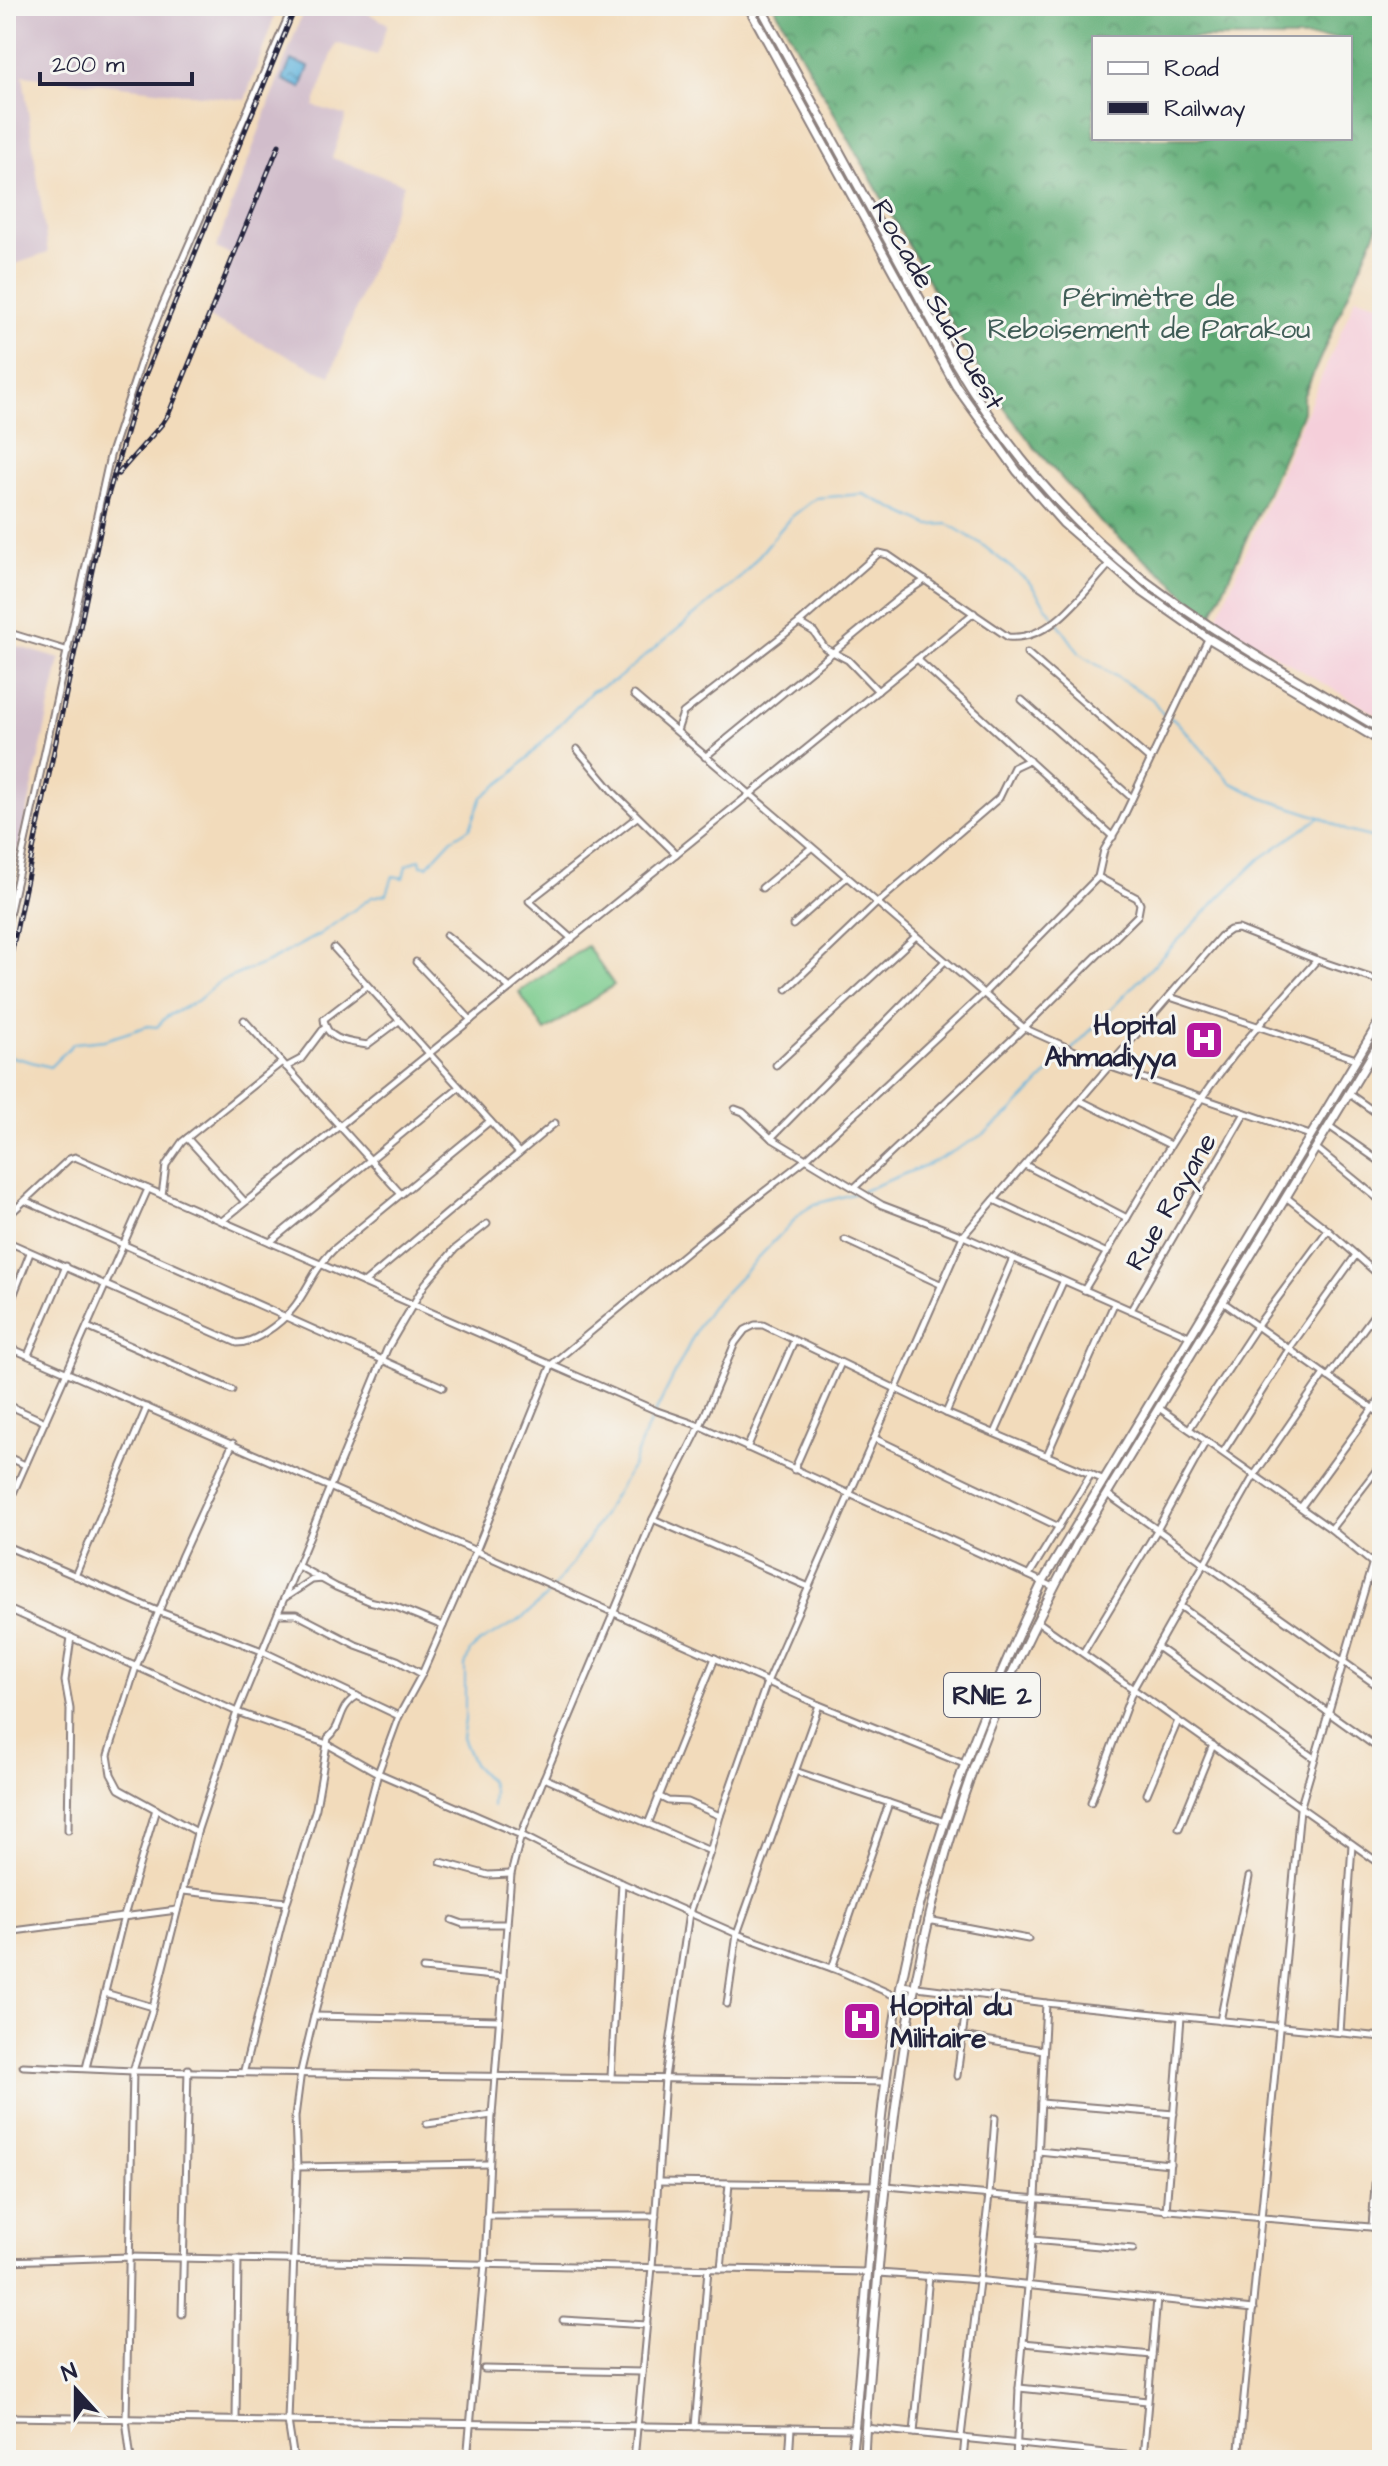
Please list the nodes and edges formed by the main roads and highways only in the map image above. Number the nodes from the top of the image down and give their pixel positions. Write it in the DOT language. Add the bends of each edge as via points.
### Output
graph roads {
  1 [pos="748,6"];
  2 [pos="760,6"];
  3 [pos="1382,730"];
  4 [pos="1382,742"];
  5 [pos="1382,1017"];
  6 [pos="1382,1038"];
  7 [pos="851,2460"];
  8 [pos="864,2460"];
  1 -- 4 [label="main road, Rocade Sud-Ouest" via="956,386 1017,471 1109,565 1208,638"];
  2 -- 3 [label="main road, Rocade Sud-Ouest" via="960,371 1033,473 1143,580"];
  5 -- 7 [label="main road, RNIE 2" via="1043,1581 964,1764 901,1985 873,2185"];
  6 -- 8 [label="main road, RNIE 2" via="1054,1587 978,1755 927,1920 913,1988 885,2186"];
}
